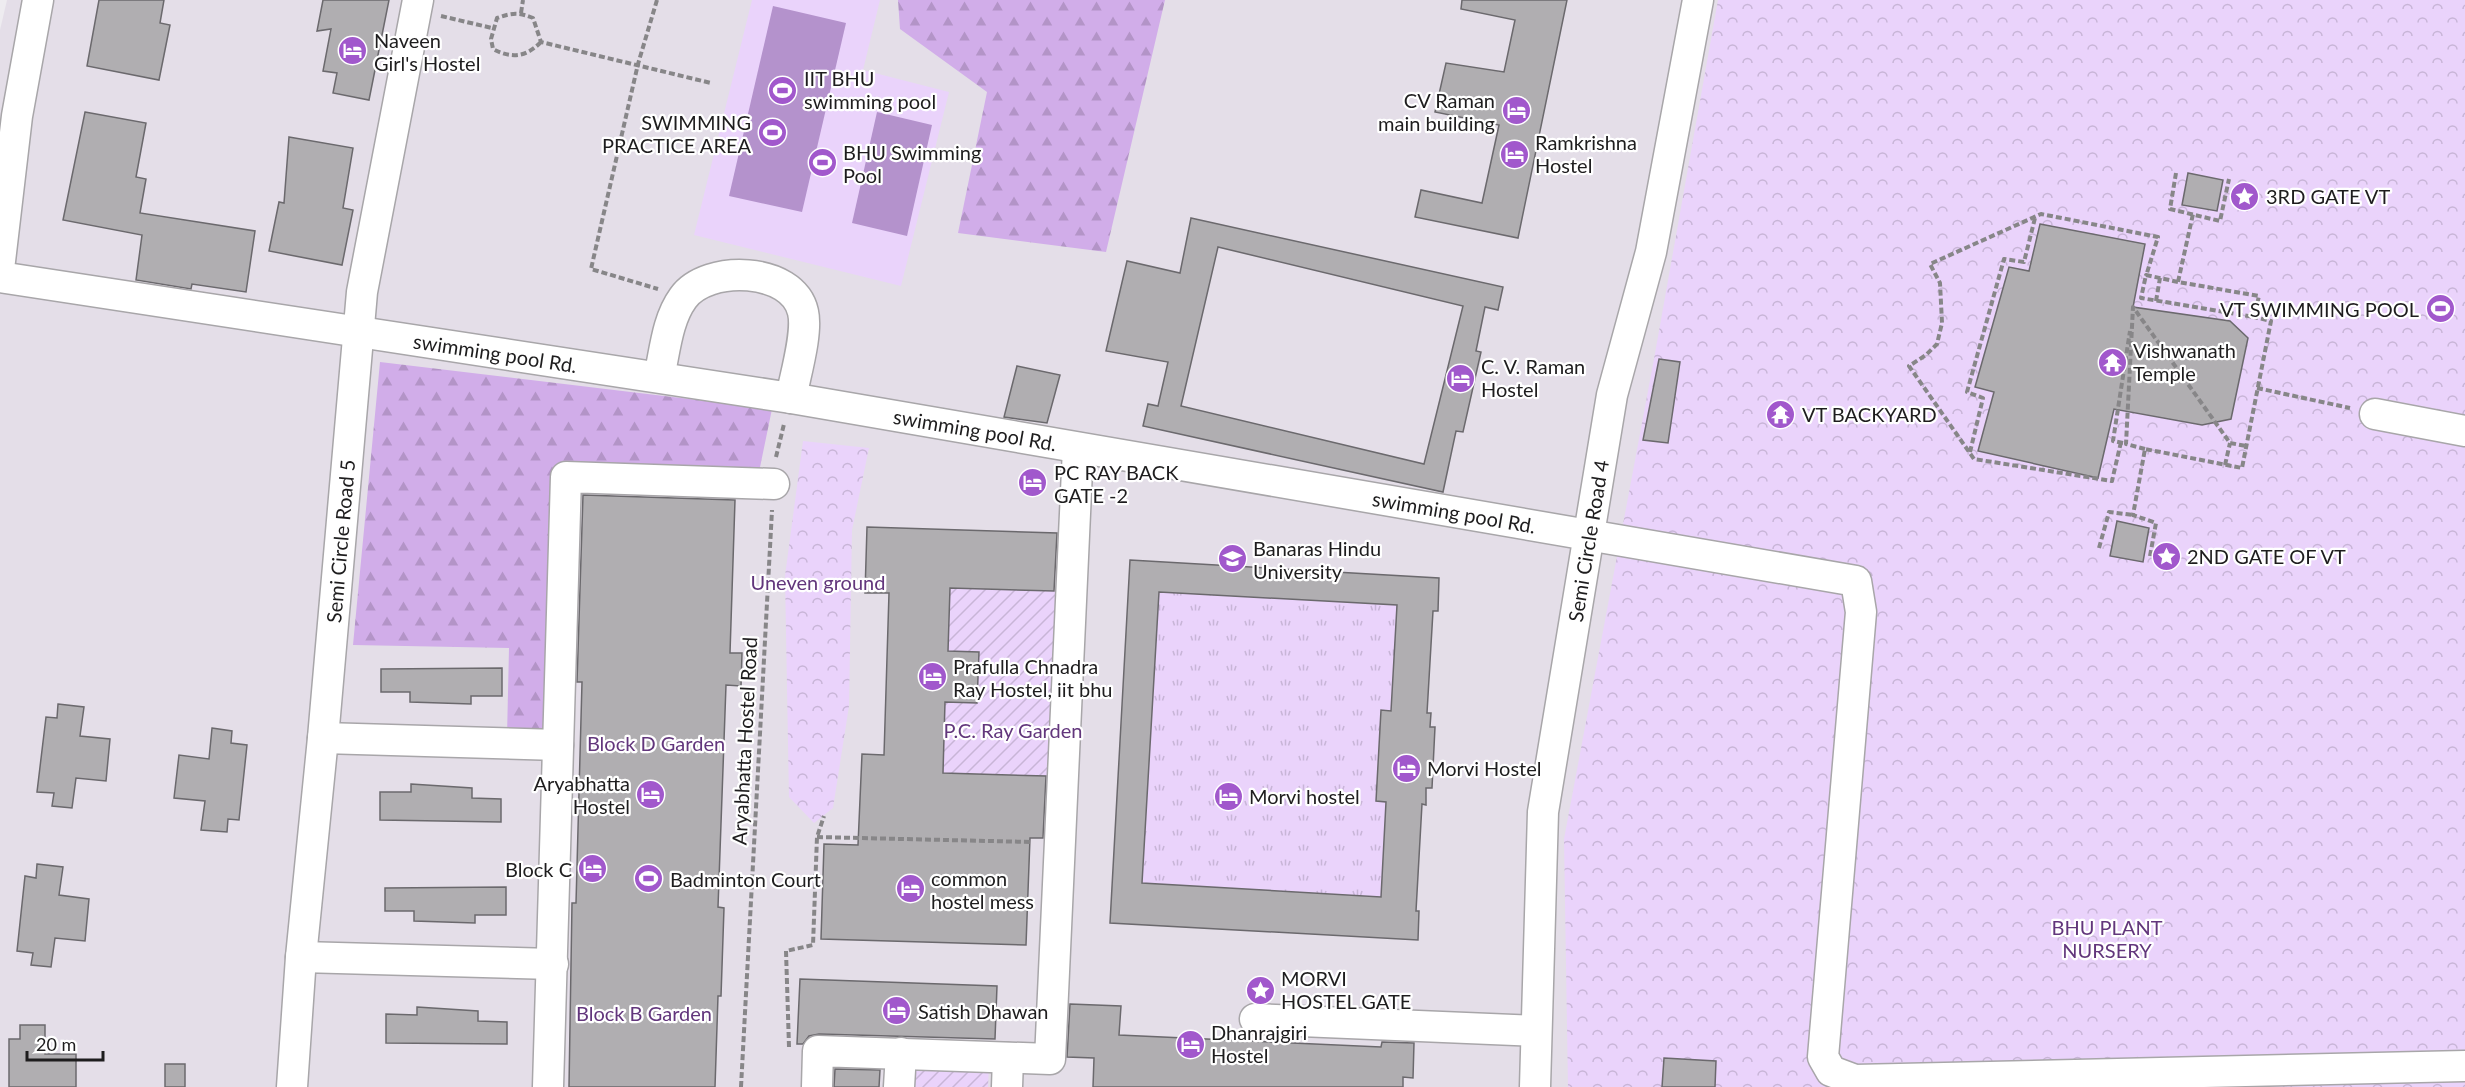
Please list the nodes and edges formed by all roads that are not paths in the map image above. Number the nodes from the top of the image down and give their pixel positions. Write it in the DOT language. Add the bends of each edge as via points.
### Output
graph roads {
  1 [pos="38,0"];
  2 [pos="1698,0"];
  3 [pos="417,5"];
  4 [pos="0,261"];
  5 [pos="0,277"];
  6 [pos="360,332"];
  7 [pos="659,377"];
  8 [pos="791,398"];
  9 [pos="2375,414"];
  10 [pos="2465,431"];
  11 [pos="1078,448"];
  12 [pos="774,484"];
  13 [pos="1589,536"];
  14 [pos="323,738"];
  15 [pos="558,745"];
  16 [pos="301,957"];
  17 [pos="553,964"];
  18 [pos="1255,1019"];
  19 [pos="1536,1030"];
  20 [pos="901,1053"];
  21 [pos="1008,1058"];
  22 [pos="2465,1066"];
  23 [pos="292,1087"];
  24 [pos="548,1087"];
  25 [pos="817,1087"];
  26 [pos="899,1087"];
  27 [pos="1006,1087"];
  28 [pos="1534,1087"];
  1 -- 4 [label="street" via="17,116"];
  2 -- 13 [label="street, Semi Circle Road 4" via="1651,252 1612,394"];
  3 -- 6 [label="street, Semi Circle Road 5" via="362,292"];
  5 -- 6 [label="street, swimming pool Rd."];
  6 -- 7 [label="street, swimming pool Rd."];
  6 -- 14 [label="street, Semi Circle Road 5"];
  7 -- 8 [label="street, swimming pool Rd."];
  7 -- 8 [label="street" via="672,318 684,297 699,284 726,275 759,277 788,286 803,311 803,338"];
  8 -- 11 [label="street, swimming pool Rd."];
  9 -- 10 [label="street"];
  11 -- 13 [label="street, swimming pool Rd."];
  11 -- 21 [label="street" via="1050,1059"];
  12 -- 15 [label="street" via="566,477"];
  13 -- 19 [label="street, Semi Circle Road 4" via="1543,812"];
  13 -- 22 [label="street, swimming pool Rd." via="1856,580 1861,612 1823,1057 1831,1071 1855,1080"];
  14 -- 15 [label="street"];
  14 -- 16 [label="street, Semi Circle Road 5"];
  15 -- 17 [label="street"];
  16 -- 17 [label="street"];
  16 -- 23 [label="street, Semi Circle Road 5"];
  17 -- 24 [label="street"];
  18 -- 19 [label="street"];
  19 -- 28 [label="street, Semi Circle Road 4"];
  20 -- 21 [label="street"];
  20 -- 25 [label="street" via="818,1051"];
  20 -- 26 [label="street"];
  21 -- 27 [label="street"];
}
